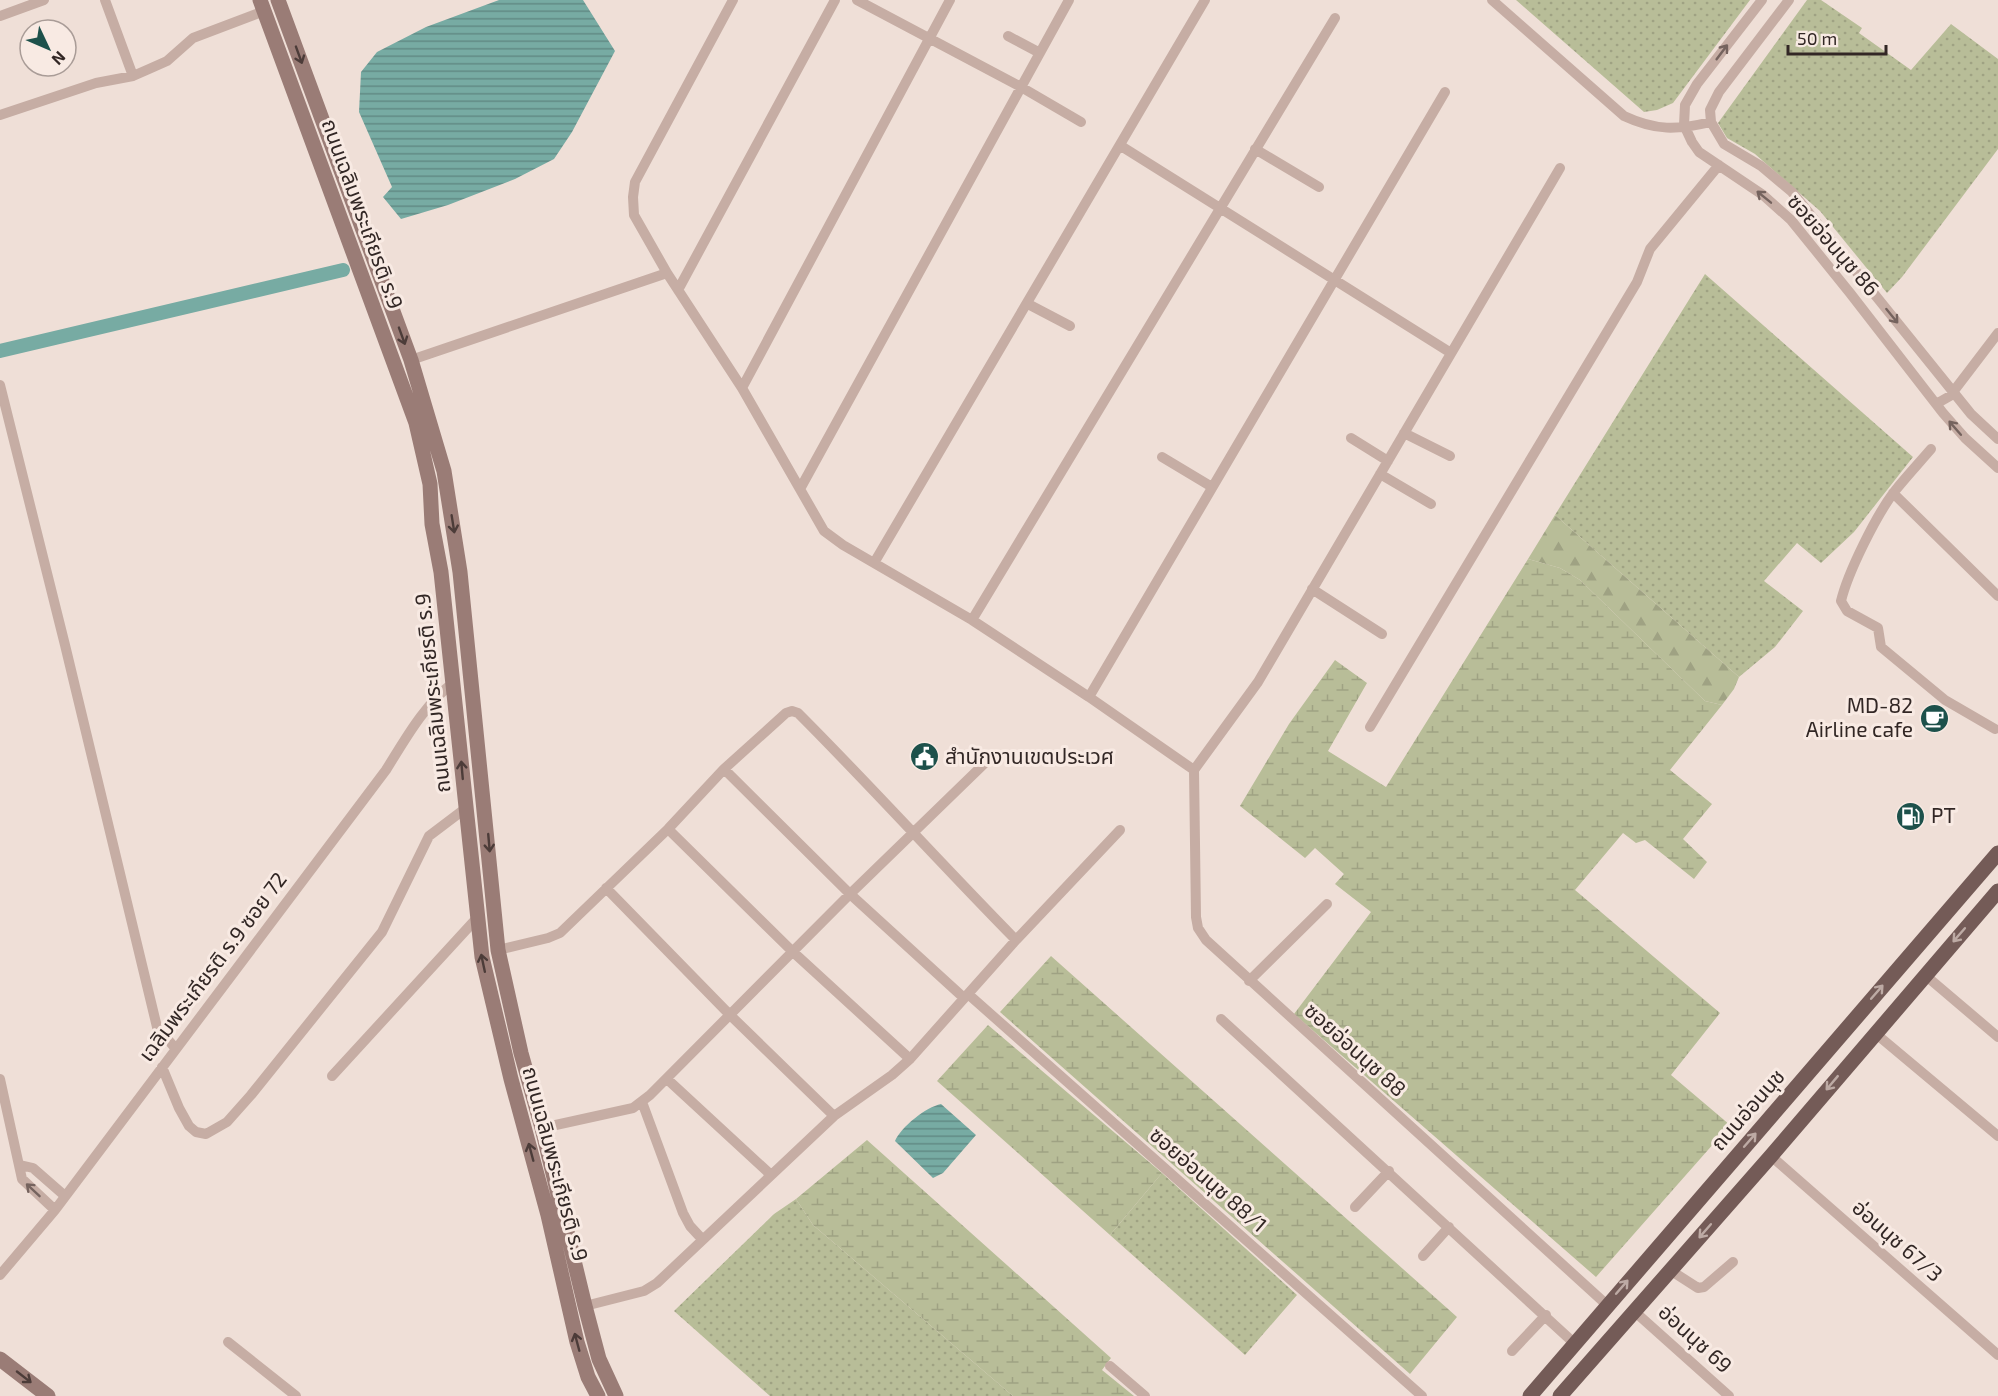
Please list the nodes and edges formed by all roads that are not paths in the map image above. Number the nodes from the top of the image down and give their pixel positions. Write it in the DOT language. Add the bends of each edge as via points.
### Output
graph roads {
  1 [pos="44,0"];
  2 [pos="105,0"];
  3 [pos="278,0"];
  4 [pos="733,0"];
  5 [pos="835,0"];
  6 [pos="857,0"];
  7 [pos="950,0"];
  8 [pos="1069,0"];
  9 [pos="1205,0"];
  10 [pos="1492,0"];
  11 [pos="1762,0"];
  12 [pos="1789,0"];
  13 [pos="262,5"];
  14 [pos="0,16"];
  15 [pos="1335,18"];
  16 [pos="1008,36"];
  17 [pos="929,38"];
  18 [pos="1040,53"];
  19 [pos="133,76"];
  20 [pos="1021,87"];
  21 [pos="1445,92"];
  22 [pos="0,115"];
  23 [pos="1081,122"];
  24 [pos="1711,122"];
  25 [pos="1685,128"];
  26 [pos="1120,146"];
  27 [pos="1255,149"];
  28 [pos="1719,165"];
  29 [pos="1560,168"];
  30 [pos="1319,187"];
  31 [pos="1219,209"];
  32 [pos="667,273"];
  33 [pos="1335,280"];
  34 [pos="678,290"];
  35 [pos="1028,304"];
  36 [pos="1071,326"];
  37 [pos="1998,333"];
  38 [pos="1451,353"];
  39 [pos="411,360"];
  40 [pos="0,385"];
  41 [pos="742,388"];
  42 [pos="1953,392"];
  43 [pos="1936,404"];
  44 [pos="1404,433"];
  45 [pos="1351,438"];
  46 [pos="1998,439"];
  47 [pos="1931,449"];
  48 [pos="1450,456"];
  49 [pos="1162,457"];
  50 [pos="1388,461"];
  51 [pos="1998,468"];
  52 [pos="1380,474"];
  53 [pos="1212,488"];
  54 [pos="800,489"];
  55 [pos="1893,493"];
  56 [pos="1431,504"];
  57 [pos="874,563"];
  58 [pos="1312,589"];
  59 [pos="1998,596"];
  60 [pos="972,620"];
  61 [pos="1382,634"];
  62 [pos="454,682"];
  63 [pos="1089,697"];
  64 [pos="1370,727"];
  65 [pos="1997,729"];
  66 [pos="985,763"];
  67 [pos="724,769"];
  68 [pos="1194,770"];
  69 [pos="466,808"];
  70 [pos="668,829"];
  71 [pos="1120,830"];
  72 [pos="912,833"];
  73 [pos="1998,853"];
  74 [pos="606,888"];
  75 [pos="1998,891"];
  76 [pos="850,894"];
  77 [pos="1327,904"];
  78 [pos="477,918"];
  79 [pos="1016,940"];
  80 [pos="498,950"];
  81 [pos="792,951"];
  82 [pos="1925,975"];
  83 [pos="1250,981"];
  84 [pos="966,996"];
  85 [pos="731,1016"];
  86 [pos="1221,1019"];
  87 [pos="1875,1033"];
  88 [pos="1998,1037"];
  89 [pos="176,1049"];
  90 [pos="910,1059"];
  91 [pos="162,1067"];
  92 [pos="332,1076"];
  93 [pos="0,1079"];
  94 [pos="667,1079"];
  95 [pos="642,1102"];
  96 [pos="834,1116"];
  97 [pos="542,1128"];
  98 [pos="1998,1136"];
  99 [pos="1771,1156"];
  100 [pos="20,1165"];
  101 [pos="1389,1172"];
  102 [pos="770,1174"];
  103 [pos="65,1196"];
  104 [pos="1355,1207"];
  105 [pos="55,1210"];
  106 [pos="1449,1227"];
  107 [pos="702,1239"];
  108 [pos="1423,1256"];
  109 [pos="1733,1262"];
  110 [pos="1670,1270"];
  111 [pos="0,1275"];
  112 [pos="1607,1305"];
  113 [pos="585,1306"];
  114 [pos="1634,1311"];
  115 [pos="1546,1315"];
  116 [pos="228,1342"];
  117 [pos="1574,1343"];
  118 [pos="1512,1351"];
  119 [pos="1998,1355"];
  120 [pos="0,1359"];
  121 [pos="1110,1366"];
  122 [pos="1562,1395"];
  123 [pos="48,1396"];
  124 [pos="296,1396"];
  125 [pos="598,1396"];
  126 [pos="616,1396"];
  127 [pos="1145,1396"];
  128 [pos="1422,1396"];
  129 [pos="1530,1396"];
  130 [pos="1729,1396"];
  1 -- 14 [label="street"];
  2 -- 19 [label="street"];
  3 -- 39 [label="main road, ถนนเฉลิมพระเกียรติ ร.9, one-way"];
  4 -- 32 [label="street" via="635,182 634,215"];
  5 -- 34 [label="street"];
  6 -- 17 [label="street"];
  7 -- 17 [label="street"];
  8 -- 18 [label="street"];
  9 -- 26 [label="street"];
  10 -- 25 [label="street" via="1624,116 1644,125"];
  25 -- 11 [label="street, one-way" via="1685,105 1693,91"];
  12 -- 24 [label="street" via="1719,92 1710,110"];
  13 -- 19 [label="street" via="193,38 167,61"];
  13 -- 62 [label="main road, ถนนเฉลิมพระเกียรติ ร.9" via="416,423 430,484"];
  15 -- 27 [label="street"];
  16 -- 18 [label="street"];
  17 -- 20 [label="street"];
  17 -- 41 [label="street"];
  18 -- 20 [label="street"];
  19 -- 22 [label="street" via="96,83"];
  20 -- 23 [label="street"];
  20 -- 54 [label="street"];
  21 -- 33 [label="street"];
  24 -- 25 [label="street"];
  24 -- 42 [label="street, ซอยอ่อนนุช 86, one-way" via="1724,144 1761,166 1792,192"];
  25 -- 28 [label="street, ซอยอ่อนนุช 86" via="1699,152"];
  26 -- 31 [label="street"];
  26 -- 35 [label="street"];
  27 -- 30 [label="street"];
  27 -- 31 [label="street"];
  43 -- 28 [label="street, ซอยอ่อนนุช 86, one-way" via="1791,220"];
  28 -- 64 [label="street" via="1650,249 1637,282"];
  29 -- 38 [label="street"];
  31 -- 33 [label="street"];
  31 -- 60 [label="street"];
  32 -- 34 [label="street"];
  32 -- 39 [label="street"];
  33 -- 38 [label="street"];
  33 -- 53 [label="street"];
  34 -- 41 [label="street"];
  35 -- 36 [label="street"];
  35 -- 57 [label="street"];
  37 -- 42 [label="street"];
  38 -- 44 [label="street"];
  39 -- 80 [label="main road, ถนนเฉลิมพระเกียรติ ร.9, one-way" via="444,471 460,572"];
  40 -- 89 [label="street" via="157,1028"];
  41 -- 54 [label="street"];
  42 -- 43 [label="street"];
  42 -- 46 [label="street, ซอยอ่อนนุช 86"];
  51 -- 43 [label="street, ซอยอ่อนนุช 86, one-way"];
  44 -- 48 [label="street"];
  44 -- 50 [label="street"];
  45 -- 50 [label="street"];
  47 -- 55 [label="street"];
  49 -- 53 [label="street"];
  50 -- 52 [label="street"];
  52 -- 56 [label="street"];
  52 -- 58 [label="street"];
  53 -- 63 [label="street"];
  54 -- 57 [label="street" via="824,531"];
  55 -- 59 [label="street"];
  55 -- 65 [label="street" via="1854,566 1841,601 1847,611 1878,628 1881,647 1945,700"];
  57 -- 60 [label="street"];
  58 -- 61 [label="street"];
  58 -- 68 [label="street" via="1258,682"];
  60 -- 63 [label="street"];
  69 -- 62 [label="main road, ถนนเฉลิมพระเกียรติ ร.9, one-way"];
  62 -- 89 [label="street, เฉลิมพระเกียรติ ร.9 ซอย 72" via="425,709 386,770"];
  63 -- 68 [label="street"];
  66 -- 72 [label="street"];
  67 -- 70 [label="street"];
  67 -- 72 [label="street" via="786,713 796,711"];
  67 -- 76 [label="street, ซอยอ่อนนุช 88/1"];
  68 -- 83 [label="street, ซอยอ่อนนุช 88" via="1198,928"];
  69 -- 78 [label="main road, ถนนเฉลิมพระเกียรติ ร.9"];
  69 -- 91 [label="street" via="429,836 382,932 227,1122 206,1134 196,1132 179,1108"];
  70 -- 74 [label="street"];
  70 -- 81 [label="street"];
  71 -- 79 [label="street"];
  72 -- 76 [label="street"];
  72 -- 79 [label="street"];
  112 -- 73 [label="main road, ถนนอ่อนนุช, one-way"];
  74 -- 80 [label="street" via="560,933"];
  74 -- 85 [label="street"];
  75 -- 82 [label="main road, one-way"];
  76 -- 81 [label="street"];
  76 -- 84 [label="street, ซอยอ่อนนุช 88/1"];
  77 -- 83 [label="street"];
  78 -- 92 [label="street"];
  125 -- 78 [label="main road, ถนนเฉลิมพระเกียรติ ร.9, one-way" via="577,1342 490,992"];
  79 -- 84 [label="street"];
  80 -- 97 [label="main road, ถนนเฉลิมพระเกียรติ ร.9"];
  81 -- 85 [label="street"];
  81 -- 90 [label="street"];
  82 -- 87 [label="main road"];
  82 -- 88 [label="street"];
  83 -- 112 [label="street, ซอยอ่อนนุช 88"];
  84 -- 90 [label="street"];
  84 -- 128 [label="street, ซอยอ่อนนุช 88/1"];
  85 -- 94 [label="street"];
  85 -- 96 [label="street"];
  86 -- 101 [label="street"];
  87 -- 98 [label="street"];
  87 -- 99 [label="main road, one-way"];
  89 -- 91 [label="street, เฉลิมพระเกียรติ ร.9 ซอย 72"];
  90 -- 96 [label="street"];
  91 -- 103 [label="street, เฉลิมพระเกียรติ ร.9 ซอย 72"];
  93 -- 100 [label="street"];
  94 -- 95 [label="street"];
  94 -- 102 [label="street"];
  95 -- 97 [label="street" via="633,1108"];
  95 -- 107 [label="street" via="682,1213"];
  96 -- 102 [label="street"];
  97 -- 113 [label="main road, ถนนเฉลิมพระเกียรติ ร.9"];
  99 -- 110 [label="main road, one-way"];
  99 -- 119 [label="street, อ่อนนุช 67/3"];
  100 -- 103 [label="street" via="33,1168"];
  105 -- 100 [label="street, one-way" via="22,1179"];
  101 -- 104 [label="street"];
  101 -- 106 [label="street"];
  102 -- 107 [label="street"];
  103 -- 105 [label="street, เฉลิมพระเกียรติ ร.9 ซอย 72"];
  105 -- 111 [label="street, เฉลิมพระเกียรติ ร.9 ซอย 72"];
  106 -- 108 [label="street"];
  106 -- 115 [label="street"];
  107 -- 113 [label="street" via="644,1291"];
  109 -- 110 [label="street" via="1698,1288"];
  110 -- 114 [label="main road"];
  112 -- 117 [label="main road, ถนนอ่อนนุช"];
  113 -- 126 [label="main road, ถนนเฉลิมพระเกียรติ ร.9" via="599,1359"];
  114 -- 122 [label="main road"];
  114 -- 130 [label="street, อ่อนนุช 69"];
  115 -- 117 [label="street"];
  115 -- 118 [label="street"];
  116 -- 124 [label="street"];
  117 -- 129 [label="main road, ถนนอ่อนนุช"];
  120 -- 123 [label="main road, one-way"];
  121 -- 127 [label="street"];
}
